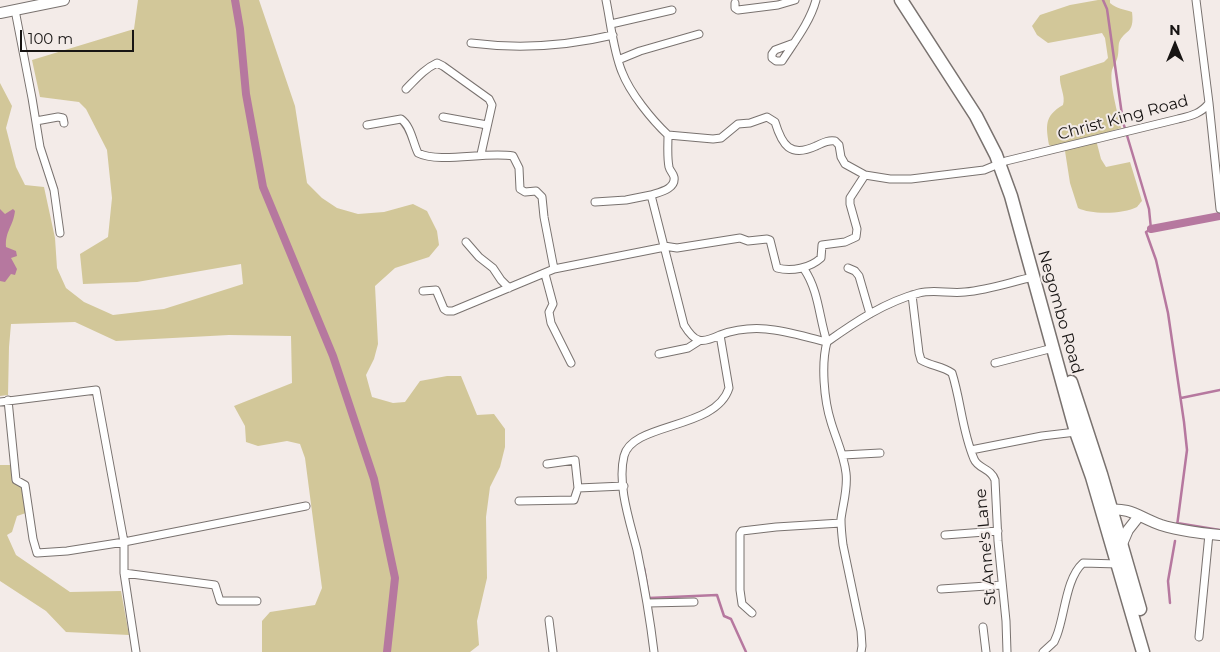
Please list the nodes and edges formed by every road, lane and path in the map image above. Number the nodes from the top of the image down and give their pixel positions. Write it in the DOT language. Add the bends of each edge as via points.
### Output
graph roads {
  1 [pos="64,0"];
  2 [pos="606,0"];
  3 [pos="795,0"];
  4 [pos="816,0"];
  5 [pos="901,0"];
  6 [pos="911,0"];
  7 [pos="1196,0"];
  8 [pos="735,3"];
  9 [pos="15,10"];
  10 [pos="672,10"];
  11 [pos="0,14"];
  12 [pos="611,24"];
  13 [pos="699,34"];
  14 [pos="613,36"];
  15 [pos="471,43"];
  16 [pos="794,43"];
  17 [pos="618,60"];
  18 [pos="406,89"];
  19 [pos="1209,103"];
  20 [pos="443,118"];
  21 [pos="36,121"];
  22 [pos="64,123"];
  23 [pos="367,125"];
  24 [pos="487,125"];
  25 [pos="668,135"];
  26 [pos="481,154"];
  27 [pos="1002,162"];
  28 [pos="1218,172"];
  29 [pos="865,175"];
  30 [pos="652,195"];
  31 [pos="595,202"];
  32 [pos="1220,209"];
  33 [pos="60,233"];
  34 [pos="466,242"];
  35 [pos="665,246"];
  36 [pos="804,268"];
  37 [pos="848,268"];
  38 [pos="554,269"];
  39 [pos="545,274"];
  40 [pos="1033,277"];
  41 [pos="509,288"];
  42 [pos="423,291"];
  43 [pos="912,295"];
  44 [pos="870,314"];
  45 [pos="720,335"];
  46 [pos="699,341"];
  47 [pos="827,342"];
  48 [pos="1053,348"];
  49 [pos="659,354"];
  50 [pos="571,363"];
  51 [pos="995,363"];
  52 [pos="8,400"];
  53 [pos="0,402"];
  54 [pos="1076,432"];
  55 [pos="971,450"];
  56 [pos="880,453"];
  57 [pos="843,455"];
  58 [pos="547,464"];
  59 [pos="624,486"];
  60 [pos="578,488"];
  61 [pos="1108,495"];
  62 [pos="519,501"];
  63 [pos="306,506"];
  64 [pos="1108,512"];
  65 [pos="1135,513"];
  66 [pos="841,523"];
  67 [pos="998,531"];
  68 [pos="1215,534"];
  69 [pos="945,535"];
  70 [pos="124,542"];
  71 [pos="1122,544"];
  72 [pos="1118,564"];
  73 [pos="124,573"];
  74 [pos="1002,585"];
  75 [pos="941,589"];
  76 [pos="257,601"];
  77 [pos="694,602"];
  78 [pos="648,603"];
  79 [pos="752,613"];
  80 [pos="549,620"];
  81 [pos="983,627"];
  82 [pos="1199,638"];
  83 [pos="136,652"];
  84 [pos="553,652"];
  85 [pos="654,652"];
  86 [pos="861,652"];
  87 [pos="986,652"];
  88 [pos="1007,652"];
  89 [pos="1043,652"];
  90 [pos="1143,652"];
  91 [pos="1151,652"];
  1 -- 9 [label="main road"];
  2 -- 12 [label="street"];
  3 -- 8 [label="street" via="738,10"];
  4 -- 16 [label="street"];
  5 -- 27 [label="highway, Negombo Road"];
  6 -- 27 [label="highway, Negombo Road" via="968,86 991,128"];
  7 -- 19 [label="street, Christ King Road"];
  9 -- 11 [label="main road"];
  9 -- 21 [label="street"];
  10 -- 12 [label="street"];
  12 -- 14 [label="street"];
  13 -- 17 [label="street"];
  14 -- 15 [label="street" via="558,45"];
  14 -- 17 [label="street"];
  17 -- 25 [label="street" via="637,97 654,122"];
  18 -- 24 [label="street" via="431,66 440,64 489,99 492,105"];
  19 -- 27 [label="street, Christ King Road" via="1195,114"];
  19 -- 28 [label="street"];
  20 -- 24 [label="street"];
  21 -- 22 [label="street" via="58,117"];
  21 -- 33 [label="street" via="40,147 54,190"];
  23 -- 26 [label="street" via="405,122 418,153 423,156"];
  24 -- 26 [label="street"];
  25 -- 29 [label="street" via="721,138 738,124 767,117 775,122 779,136 789,148 802,151 835,141 845,164"];
  25 -- 30 [label="street" via="668,161 674,176 673,184"];
  26 -- 38 [label="street" via="513,156 519,168 520,189 539,193"];
  27 -- 29 [label="street, Christ King Road" via="984,170 900,180"];
  27 -- 40 [label="highway, Negombo Road"];
  27 -- 61 [label="highway, Negombo Road" via="1020,201 1068,374"];
  28 -- 32 [label="street"];
  29 -- 36 [label="street" via="850,198 856,237 822,245 821,258"];
  30 -- 31 [label="street"];
  30 -- 35 [label="street"];
  34 -- 41 [label="street"];
  35 -- 36 [label="street" via="677,248 740,238 748,241 767,239 770,240 777,268"];
  35 -- 38 [label="street"];
  35 -- 46 [label="street" via="684,324 691,336"];
  36 -- 47 [label="street" via="814,288"];
  37 -- 44 [label="street" via="859,276"];
  38 -- 39 [label="street"];
  39 -- 41 [label="street"];
  39 -- 50 [label="street" via="553,304 549,312 551,323"];
  40 -- 43 [label="street" via="967,292 931,291"];
  40 -- 48 [label="highway, Negombo Road"];
  41 -- 42 [label="street" via="453,311 444,309 436,290"];
  43 -- 44 [label="street"];
  43 -- 55 [label="street, St Anne's Lane" via="921,360 952,373"];
  44 -- 47 [label="street"];
  45 -- 46 [label="street"];
  45 -- 47 [label="street" via="742,328 760,327"];
  45 -- 59 [label="street" via="729,380 727,395 714,409 631,444 624,458"];
  46 -- 49 [label="street" via="688,348"];
  47 -- 57 [label="street" via="826,400"];
  48 -- 51 [label="street"];
  48 -- 54 [label="highway, Negombo Road"];
  52 -- 53 [label="street"];
  52 -- 70 [label="street" via="96,390"];
  52 -- 70 [label="street" via="16,480 25,485 37,553"];
  54 -- 55 [label="street"];
  54 -- 64 [label="highway, Negombo Road"];
  55 -- 67 [label="street, St Anne's Lane" via="978,465 993,476"];
  56 -- 57 [label="street"];
  57 -- 66 [label="street" via="847,493"];
  58 -- 60 [label="street" via="575,460"];
  59 -- 60 [label="street"];
  59 -- 78 [label="street"];
  60 -- 62 [label="street" via="574,500"];
  61 -- 64 [label="highway, Negombo Road"];
  61 -- 65 [label="main road"];
  63 -- 70 [label="street"];
  64 -- 65 [label="main road"];
  64 -- 71 [label="highway, Negombo Road"];
  64 -- 72 [label="highway, Negombo Road"];
  65 -- 68 [label="main road" via="1152,522 1185,531"];
  65 -- 71 [label="main road"];
  66 -- 79 [label="street" via="742,531 740,590 742,604"];
  66 -- 86 [label="street" via="861,631"];
  67 -- 69 [label="street"];
  67 -- 74 [label="street, St Anne's Lane"];
  68 -- 82 [label="street"];
  70 -- 73 [label="street"];
  71 -- 91 [label="highway, Negombo Road"];
  72 -- 89 [label="street" via="1083,563 1077,568 1057,635"];
  72 -- 90 [label="highway, Negombo Road"];
  73 -- 76 [label="street" via="215,584 220,601"];
  73 -- 83 [label="street"];
  74 -- 75 [label="street"];
  74 -- 88 [label="street, St Anne's Lane"];
  77 -- 78 [label="street"];
  78 -- 85 [label="street"];
  80 -- 84 [label="street"];
  81 -- 87 [label="street"];
}
